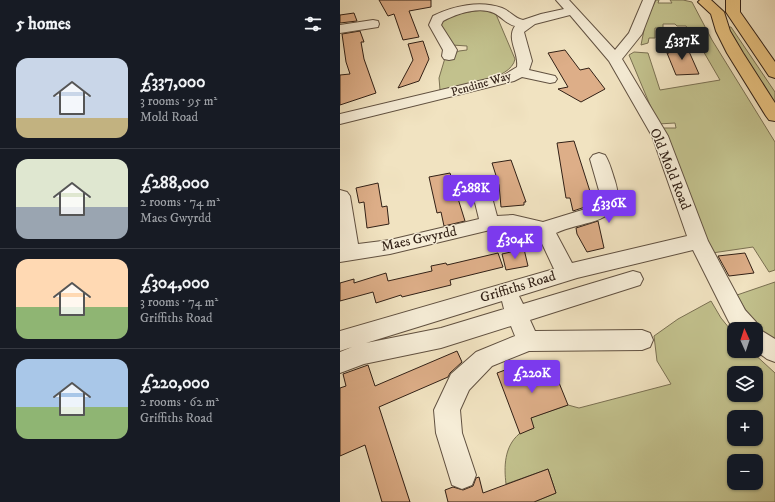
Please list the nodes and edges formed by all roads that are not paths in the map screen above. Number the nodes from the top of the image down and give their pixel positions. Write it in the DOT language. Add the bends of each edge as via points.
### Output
graph roads {
  1 [pos="562,0"];
  2 [pos="649,0"];
  3 [pos="729,0"];
  4 [pos="733,0"];
  5 [pos="700,1"];
  6 [pos="573,11"];
  7 [pos="373,24"];
  8 [pos="524,25"];
  9 [pos="340,29"];
  10 [pos="449,56"];
  11 [pos="615,59"];
  12 [pos="520,72"];
  13 [pos="775,73"];
  14 [pos="550,79"];
  15 [pos="775,116"];
  16 [pos="340,119"];
  17 [pos="605,165"];
  18 [pos="480,186"];
  19 [pos="341,196"];
  20 [pos="490,223"];
  21 [pos="545,230"];
  22 [pos="698,241"];
  23 [pos="345,253"];
  24 [pos="567,273"];
  25 [pos="633,279"];
  26 [pos="508,291"];
  27 [pos="517,315"];
  28 [pos="742,322"];
  29 [pos="642,340"];
  30 [pos="340,341"];
  31 [pos="528,341"];
  32 [pos="763,343"];
  33 [pos="775,352"];
  34 [pos="340,363"];
  35 [pos="462,475"];
  1 -- 6 [label="street, Old Mold Road"];
  2 -- 11 [label="street" via="635,34"];
  3 -- 5 [label="main road"];
  4 -- 13 [label="main road" via="733,12"];
  5 -- 15 [label="main road" via="717,12 731,46"];
  6 -- 8 [label="street"];
  6 -- 11 [label="street, Old Mold Road"];
  7 -- 9 [label="street"];
  8 -- 10 [label="street" via="489,8 474,8 444,15 437,19 435,25 450,50"];
  8 -- 12 [label="street, Pendine Way" via="517,32 524,59"];
  11 -- 22 [label="street, Old Mold Road" via="660,136"];
  12 -- 14 [label="street"];
  12 -- 16 [label="street, Pendine Way" via="495,82"];
  17 -- 21 [label="street" via="609,198 606,207 596,214 567,221"];
  18 -- 20 [label="street"];
  19 -- 23 [label="street"];
  20 -- 21 [label="street, Maes Gwyrdd" via="513,222"];
  20 -- 23 [label="street, Maes Gwyrdd" via="390,247"];
  21 -- 24 [label="street"];
  22 -- 24 [label="street, Griffiths Road"];
  22 -- 28 [label="street, Old Mold Road"];
  24 -- 26 [label="street, Griffiths Road"];
  25 -- 27 [label="street"];
  26 -- 27 [label="street"];
  26 -- 30 [label="street, Griffiths Road"];
  27 -- 31 [label="street"];
  27 -- 34 [label="street" via="436,339 361,354"];
  29 -- 31 [label="street"];
  31 -- 35 [label="street" via="484,360 460,382 447,410 449,433"];
  32 -- 33 [label="street"];
}
